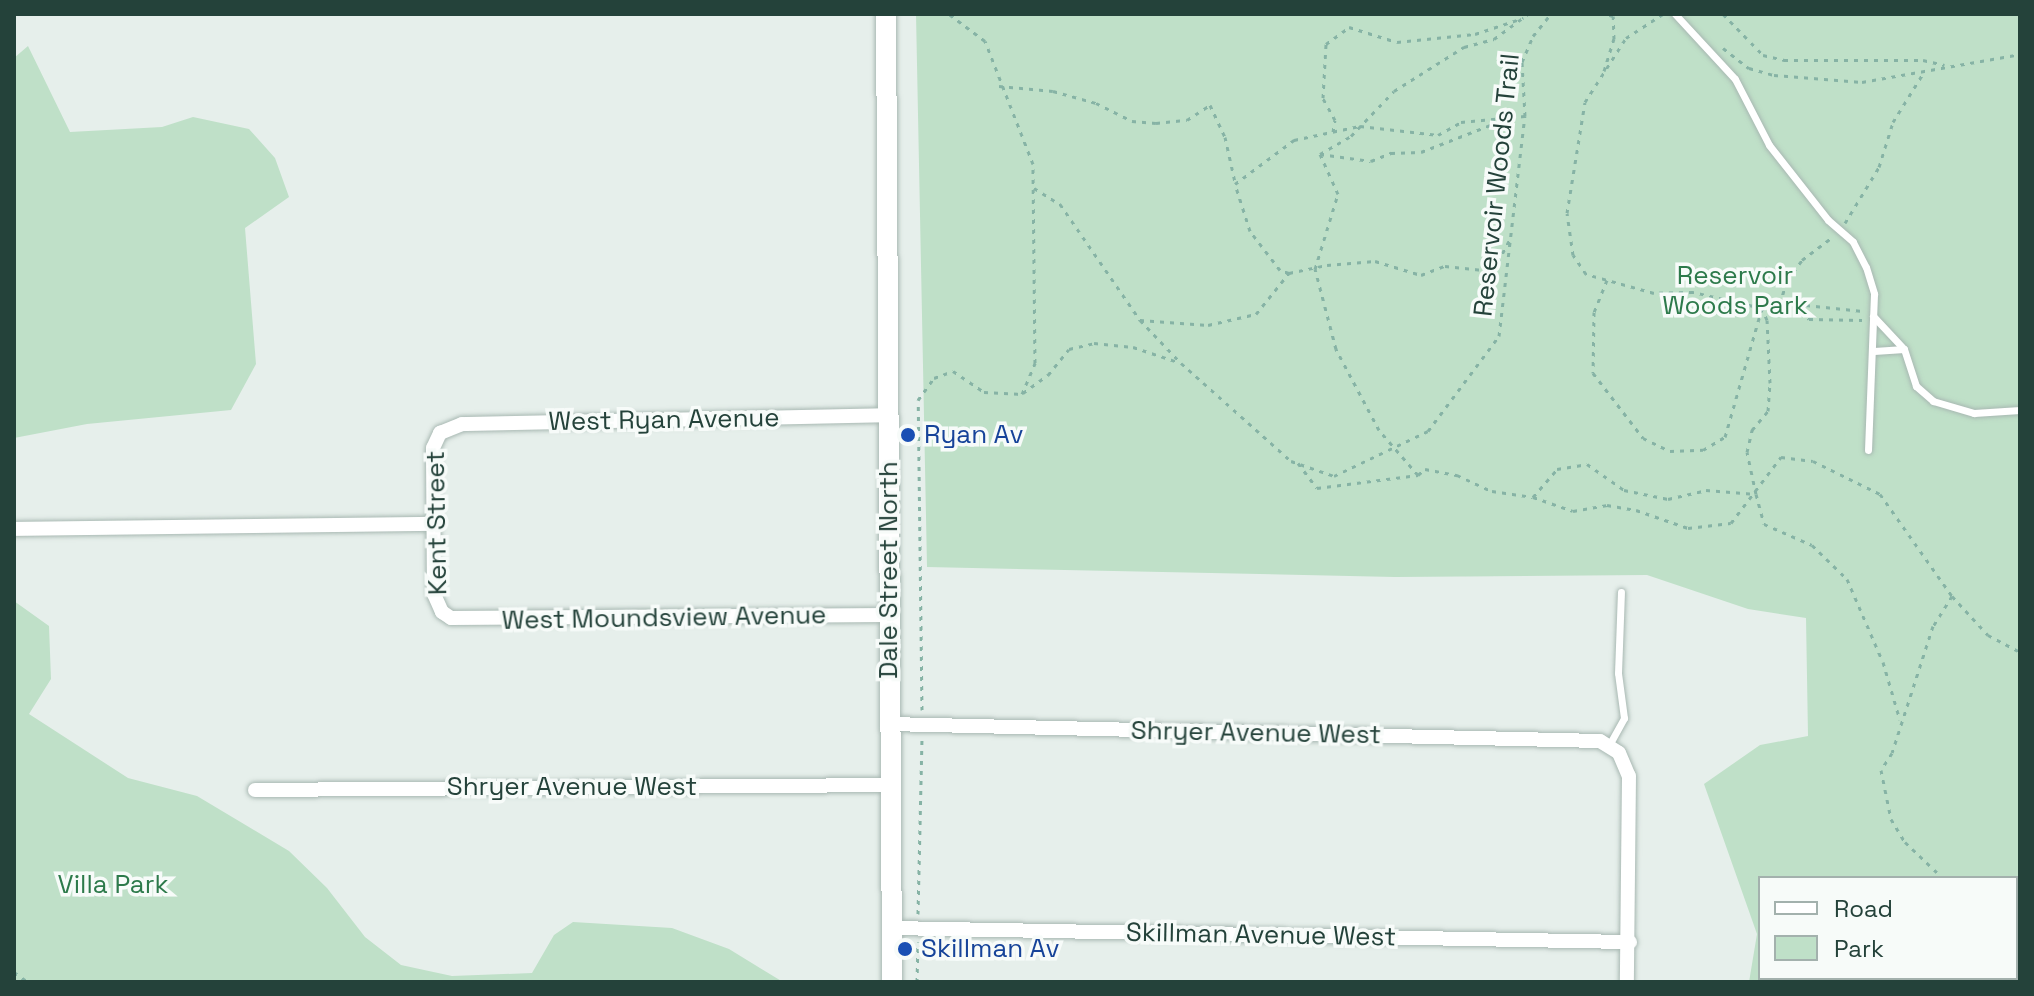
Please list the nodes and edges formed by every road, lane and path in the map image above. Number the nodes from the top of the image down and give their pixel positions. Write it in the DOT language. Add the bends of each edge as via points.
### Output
graph roads {
  1 [pos="886,14"];
  2 [pos="949,14"];
  3 [pos="1551,14"];
  4 [pos="1606,14"];
  5 [pos="1663,14"];
  6 [pos="1675,14"];
  7 [pos="1723,14"];
  8 [pos="1526,15"];
  9 [pos="1713,41"];
  10 [pos="2020,54"];
  11 [pos="1944,65"];
  12 [pos="1925,70"];
  13 [pos="999,86"];
  14 [pos="1593,91"];
  15 [pos="1525,116"];
  16 [pos="1512,119"];
  17 [pos="1360,126"];
  18 [pos="1333,132"];
  19 [pos="1320,154"];
  20 [pos="1235,184"];
  21 [pos="1034,188"];
  22 [pos="1842,232"];
  23 [pos="1511,237"];
  24 [pos="1315,269"];
  25 [pos="1289,273"];
  26 [pos="1607,279"];
  27 [pos="1780,304"];
  28 [pos="1794,304"];
  29 [pos="1762,308"];
  30 [pos="1873,316"];
  31 [pos="1140,320"];
  32 [pos="1904,349"];
  33 [pos="1874,351"];
  34 [pos="1181,363"];
  35 [pos="1022,394"];
  36 [pos="2020,410"];
  37 [pos="890,415"];
  38 [pos="440,433"];
  39 [pos="1396,446"];
  40 [pos="1868,450"];
  41 [pos="1298,463"];
  42 [pos="1418,475"];
  43 [pos="1756,494"];
  44 [pos="1533,497"];
  45 [pos="432,524"];
  46 [pos="14,529"];
  47 [pos="1621,592"];
  48 [pos="1952,596"];
  49 [pos="442,612"];
  50 [pos="889,615"];
  51 [pos="2020,652"];
  52 [pos="1900,723"];
  53 [pos="889,724"];
  54 [pos="922,725"];
  55 [pos="1614,750"];
  56 [pos="889,785"];
  57 [pos="255,790"];
  58 [pos="1941,876"];
  59 [pos="891,928"];
  60 [pos="918,928"];
  61 [pos="1630,942"];
  62 [pos="14,972"];
  63 [pos="28,982"];
  64 [pos="892,982"];
  65 [pos="917,982"];
  66 [pos="1627,982"];
  1 -- 37 [label="main road, Dale Street North"];
  2 -- 13 [label="path" via="985,41"];
  3 -- 15 [label="path, Reservoir Woods Trail" via="1533,36 1522,62"];
  4 -- 14 [label="path" via="1613,16 1614,39"];
  5 -- 14 [label="path" via="1626,38"];
  6 -- 22 [label="lane" via="1735,79 1769,145"];
  7 -- 11 [label="path" via="1763,55 1784,60 1923,60"];
  8 -- 17 [label="path" via="1394,91"];
  8 -- 18 [label="path" via="1475,34 1397,42 1349,27 1326,44 1323,98 1335,120"];
  9 -- 12 [label="path" via="1749,68 1774,75 1862,82"];
  10 -- 11 [label="path"];
  11 -- 12 [label="path"];
  12 -- 22 [label="path" via="1893,122 1879,167 1852,205"];
  13 -- 20 [label="path" via="1053,91 1144,122 1187,120 1210,105 1225,137"];
  13 -- 21 [label="path" via="1018,113 1033,164"];
  14 -- 26 [label="path" via="1585,102 1567,213 1573,255 1586,274"];
  15 -- 16 [label="path"];
  15 -- 23 [label="path, Reservoir Woods Trail"];
  16 -- 17 [label="path" via="1461,122 1438,135"];
  16 -- 19 [label="path" via="1486,123 1421,152 1391,153 1371,161"];
  17 -- 18 [label="path"];
  17 -- 19 [label="path"];
  18 -- 20 [label="path" via="1294,140"];
  19 -- 24 [label="path" via="1338,194"];
  20 -- 25 [label="path" via="1250,231 1280,270"];
  21 -- 31 [label="path, Reservoir Woods Trail" via="1060,204"];
  21 -- 35 [label="path" via="1035,363"];
  22 -- 27 [label="path" via="1802,260 1787,280"];
  22 -- 30 [label="lane" via="1866,267 1874,294"];
  23 -- 24 [label="path" via="1493,271 1445,266 1421,275 1375,261"];
  23 -- 39 [label="path, Reservoir Woods Trail" via="1499,336 1428,431"];
  24 -- 25 [label="path"];
  24 -- 39 [label="path" via="1336,349 1366,410"];
  25 -- 31 [label="path" via="1256,314 1208,325"];
  26 -- 29 [label="path" via="1654,293 1693,292"];
  26 -- 29 [label="path" via="1594,312 1593,373 1643,438 1670,451 1703,450 1725,437"];
  27 -- 28 [label="path"];
  27 -- 29 [label="path"];
  28 -- 30 [label="path" via="1855,307"];
  28 -- 30 [label="path" via="1809,319 1856,322"];
  29 -- 43 [label="path" via="1770,383 1768,411 1752,430 1747,452"];
  30 -- 32 [label="lane"];
  30 -- 33 [label="lane"];
  31 -- 34 [label="path, Reservoir Woods Trail"];
  32 -- 33 [label="lane"];
  32 -- 36 [label="lane" via="1916,386 1942,407 1974,413"];
  33 -- 40 [label="lane"];
  34 -- 35 [label="path, Reservoir Woods Trail" via="1133,347 1094,343 1069,349 1048,375"];
  34 -- 41 [label="path, Reservoir Woods Trail"];
  35 -- 54 [label="path" via="984,392 953,371 934,378 918,400"];
  37 -- 38 [label="street, West Ryan Avenue" via="462,424"];
  37 -- 50 [label="main road, Dale Street North"];
  38 -- 45 [label="street, Kent Street" via="433,448"];
  39 -- 41 [label="path, Reservoir Woods Trail" via="1334,476"];
  39 -- 42 [label="path" via="1401,460"];
  41 -- 42 [label="path" via="1317,488"];
  42 -- 44 [label="path" via="1425,469 1457,475 1492,491"];
  43 -- 44 [label="path" via="1731,523 1688,528 1636,510 1607,505 1573,511"];
  43 -- 44 [label="path" via="1706,490 1668,499 1624,490 1587,464 1557,469"];
  43 -- 48 [label="path" via="1781,457 1813,461 1880,494"];
  43 -- 52 [label="path" via="1764,524 1812,545 1847,579 1883,662"];
  45 -- 46 [label="street"];
  45 -- 49 [label="street, Kent Street" via="434,594"];
  47 -- 55 [label="lane" via="1618,673 1624,718"];
  48 -- 51 [label="path" via="1988,635"];
  48 -- 52 [label="path" via="1933,626"];
  49 -- 50 [label="street, West Moundsview Avenue" via="460,620"];
  50 -- 53 [label="main road, Dale Street North"];
  52 -- 58 [label="path" via="1881,770 1891,819 1905,842"];
  53 -- 54 [label="street, Shryer Avenue West"];
  53 -- 56 [label="main road, Dale Street North"];
  54 -- 55 [label="street, Shryer Avenue West" via="1600,741"];
  54 -- 60 [label="path"];
  55 -- 61 [label="street" via="1629,776"];
  56 -- 57 [label="street, Shryer Avenue West"];
  56 -- 59 [label="main road, Dale Street North"];
  59 -- 60 [label="street, Skillman Avenue West"];
  59 -- 64 [label="main road, Dale Street North"];
  60 -- 61 [label="street, Skillman Avenue West"];
  60 -- 65 [label="path"];
  61 -- 66 [label="street"];
  62 -- 63 [label="path"];
}
